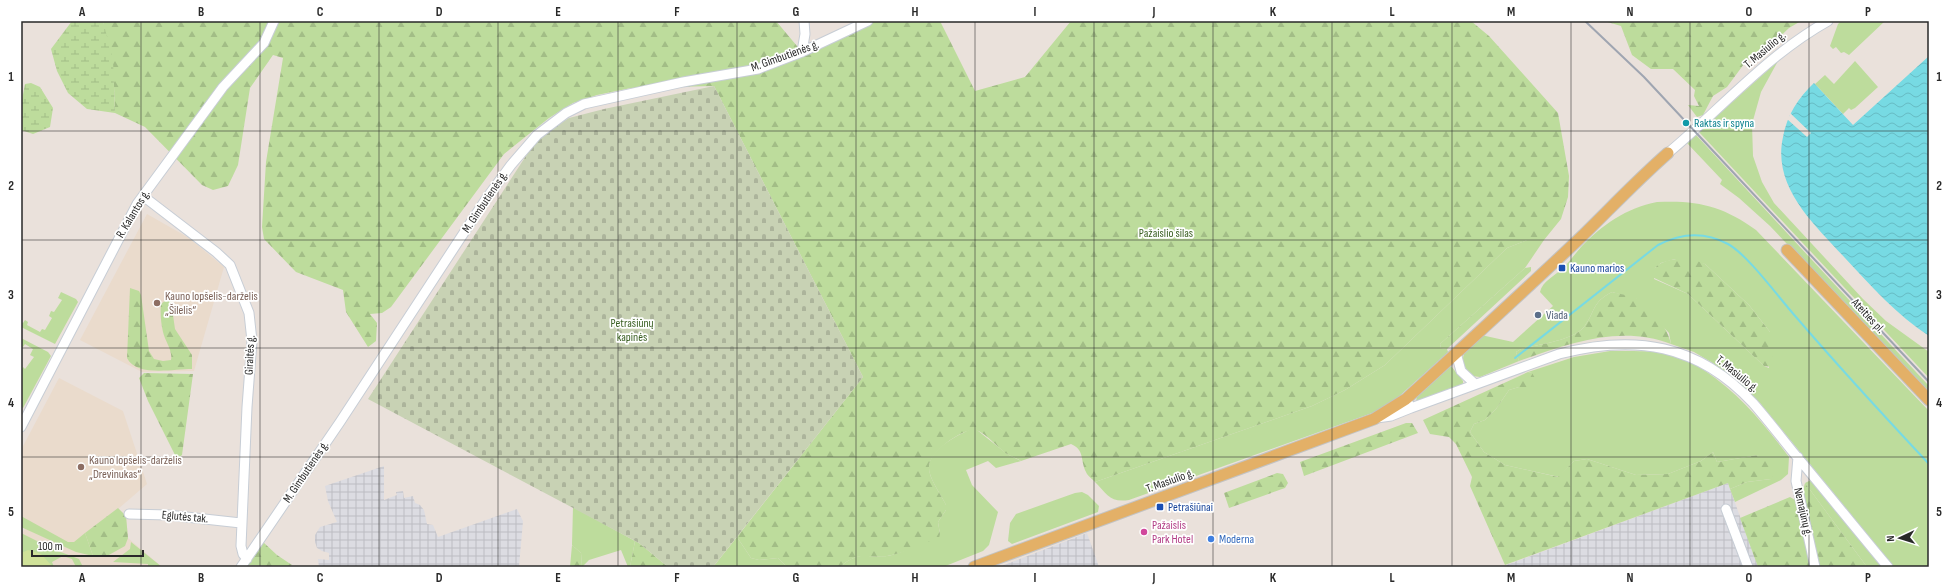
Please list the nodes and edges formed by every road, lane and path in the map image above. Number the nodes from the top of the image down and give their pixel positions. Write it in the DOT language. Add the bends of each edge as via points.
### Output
graph roads {
  1 [pos="274,21"];
  2 [pos="804,21"];
  3 [pos="868,21"];
  4 [pos="1828,21"];
  5 [pos="802,52"];
  6 [pos="1668,153"];
  7 [pos="143,196"];
  8 [pos="1787,250"];
  9 [pos="1456,353"];
  10 [pos="1475,384"];
  11 [pos="1929,400"];
  12 [pos="1409,404"];
  13 [pos="21,427"];
  14 [pos="1798,457"];
  15 [pos="1726,509"];
  16 [pos="129,514"];
  17 [pos="241,523"];
  18 [pos="244,563"];
  19 [pos="974,567"];
  20 [pos="1748,567"];
  21 [pos="1815,567"];
  22 [pos="1888,567"];
  1 -- 7 [label="street, R. Kalantos g." via="264,43 223,87"];
  2 -- 5 [label="street"];
  3 -- 5 [label="street, M. Gimbutienės g."];
  4 -- 6 [label="street, T. Masiulio g." via="1789,46"];
  5 -- 18 [label="street, M. Gimbutienės g." via="758,69 588,103 566,113 537,135 510,165 486,198 344,416"];
  6 -- 9 [label="main road, T. Masiulio g."];
  7 -- 13 [label="street, R. Kalantos g." via="123,228"];
  7 -- 17 [label="street, Giraitės g." via="230,265 246,303 252,341"];
  8 -- 11 [label="main road, Ateities pl."];
  9 -- 10 [label="street" via="1461,371"];
  9 -- 12 [label="main road, T. Masiulio g."];
  10 -- 12 [label="street, T. Masiulio g."];
  10 -- 14 [label="street, T. Masiulio g." via="1582,348 1623,343 1664,347 1682,353 1718,373 1752,403"];
  12 -- 19 [label="main road, T. Masiulio g."];
  14 -- 21 [label="street, Nemajūnų g." via="1796,481"];
  14 -- 22 [label="street, T. Masiulio g."];
  15 -- 20 [label="street"];
  16 -- 17 [label="street, Eglutės tak." via="168,515"];
  17 -- 18 [label="street, Giraitės g."];
}
